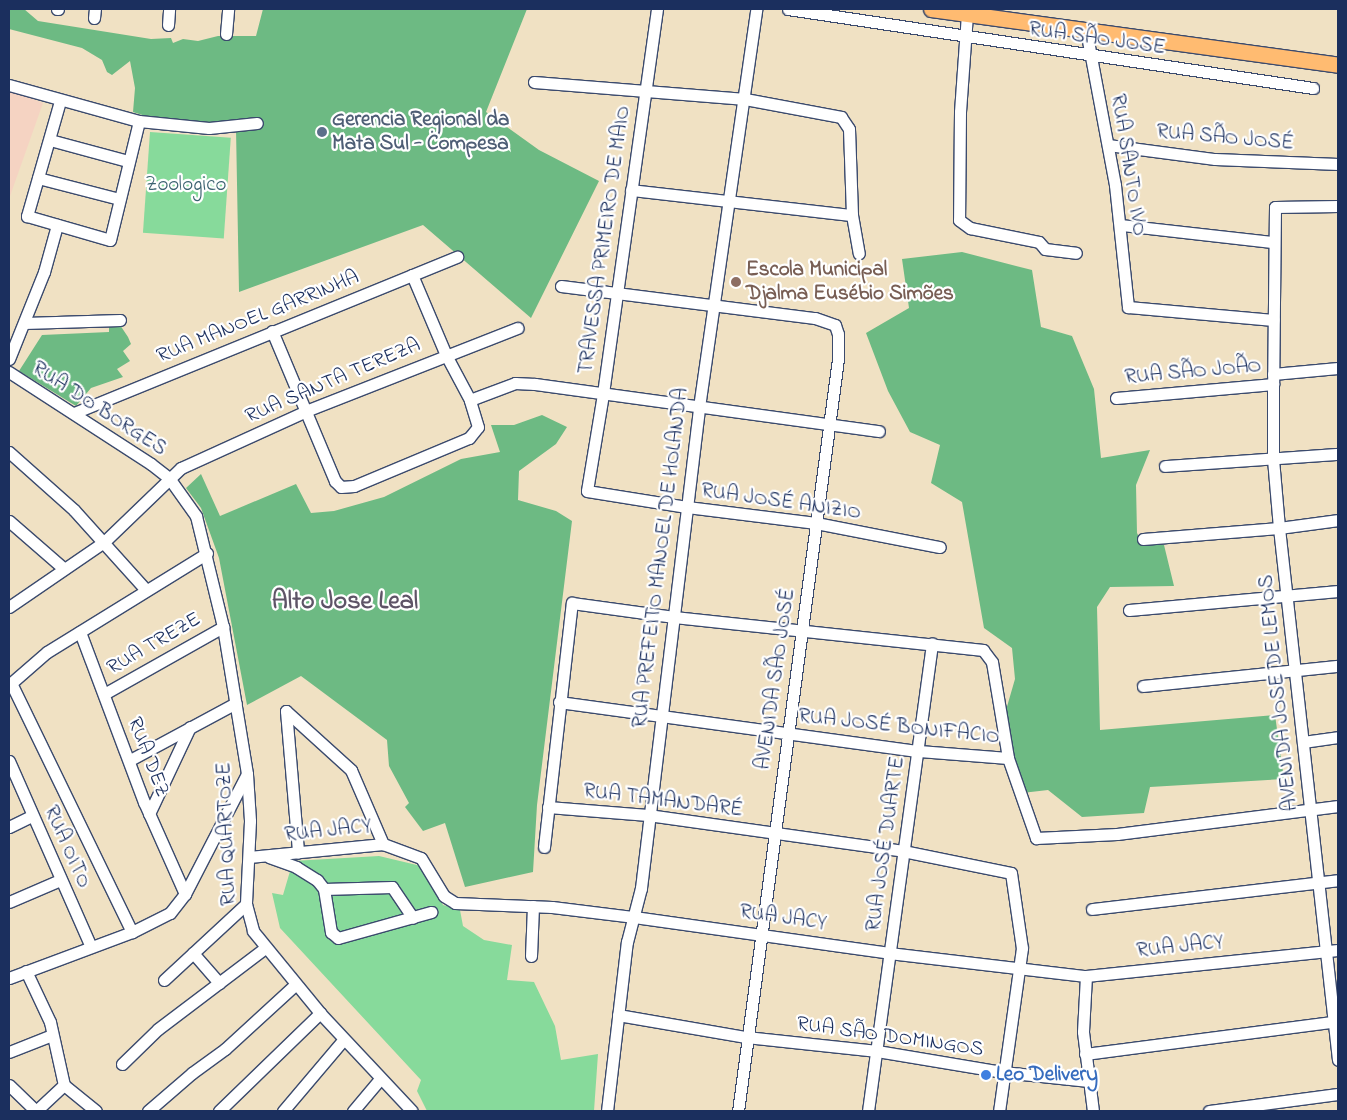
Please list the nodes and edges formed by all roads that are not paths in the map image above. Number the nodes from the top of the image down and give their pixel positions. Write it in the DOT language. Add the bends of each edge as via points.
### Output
graph roads {
  1 [pos="169,9"];
  2 [pos="228,9"];
  3 [pos="657,9"];
  4 [pos="756,9"];
  5 [pos="788,9"];
  6 [pos="931,9"];
  7 [pos="967,14"];
  8 [pos="168,25"];
  9 [pos="1086,30"];
  10 [pos="226,34"];
  11 [pos="966,38"];
  12 [pos="1090,57"];
  13 [pos="1338,65"];
  14 [pos="534,82"];
  15 [pos="9,86"];
  16 [pos="1313,88"];
  17 [pos="644,91"];
  18 [pos="745,99"];
  19 [pos="60,101"];
  20 [pos="139,121"];
  21 [pos="257,123"];
  22 [pos="50,140"];
  23 [pos="1108,145"];
  24 [pos="128,162"];
  25 [pos="1338,164"];
  26 [pos="38,178"];
  27 [pos="630,190"];
  28 [pos="120,199"];
  29 [pos="729,202"];
  30 [pos="1338,206"];
  31 [pos="852,215"];
  32 [pos="57,225"];
  33 [pos="1121,225"];
  34 [pos="1274,242"];
  35 [pos="859,252"];
  36 [pos="1076,253"];
  37 [pos="457,256"];
  38 [pos="412,275"];
  39 [pos="561,286"];
  40 [pos="617,294"];
  41 [pos="714,304"];
  42 [pos="120,320"];
  43 [pos="1273,320"];
  44 [pos="24,323"];
  45 [pos="517,328"];
  46 [pos="272,330"];
  47 [pos="446,355"];
  48 [pos="9,359"];
  49 [pos="1338,368"];
  50 [pos="9,372"];
  51 [pos="1273,379"];
  52 [pos="604,394"];
  53 [pos="1116,398"];
  54 [pos="470,400"];
  55 [pos="699,407"];
  56 [pos="308,410"];
  57 [pos="74,413"];
  58 [pos="830,424"];
  59 [pos="879,431"];
  60 [pos="9,452"];
  61 [pos="1338,454"];
  62 [pos="1273,459"];
  63 [pos="1165,466"];
  64 [pos="168,478"];
  65 [pos="587,490"];
  66 [pos="687,507"];
  67 [pos="1338,520"];
  68 [pos="816,523"];
  69 [pos="12,528"];
  70 [pos="1280,528"];
  71 [pos="1143,539"];
  72 [pos="104,542"];
  73 [pos="940,547"];
  74 [pos="207,553"];
  75 [pos="64,568"];
  76 [pos="146,590"];
  77 [pos="1338,591"];
  78 [pos="1288,596"];
  79 [pos="9,608"];
  80 [pos="1129,610"];
  81 [pos="674,617"];
  82 [pos="223,627"];
  83 [pos="802,629"];
  84 [pos="80,632"];
  85 [pos="932,643"];
  86 [pos="1338,666"];
  87 [pos="1295,670"];
  88 [pos="10,684"];
  89 [pos="1143,686"];
  90 [pos="104,694"];
  91 [pos="559,702"];
  92 [pos="236,703"];
  93 [pos="661,716"];
  94 [pos="190,727"];
  95 [pos="786,733"];
  96 [pos="1338,737"];
  97 [pos="1303,742"];
  98 [pos="919,751"];
  99 [pos="1008,758"];
  100 [pos="130,760"];
  101 [pos="9,761"];
  102 [pos="247,774"];
  103 [pos="1338,806"];
  104 [pos="548,807"];
  105 [pos="1311,809"];
  106 [pos="149,814"];
  107 [pos="648,815"];
  108 [pos="32,816"];
  109 [pos="9,827"];
  110 [pos="772,833"];
  111 [pos="383,844"];
  112 [pos="544,847"];
  113 [pos="903,851"];
  114 [pos="298,852"];
  115 [pos="265,856"];
  116 [pos="249,857"];
  117 [pos="60,880"];
  118 [pos="1338,880"];
  119 [pos="1318,882"];
  120 [pos="324,889"];
  121 [pos="184,894"];
  122 [pos="9,902"];
  123 [pos="246,904"];
  124 [pos="533,906"];
  125 [pos="1092,909"];
  126 [pos="432,912"];
  127 [pos="634,916"];
  128 [pos="413,918"];
  129 [pos="132,932"];
  130 [pos="761,933"];
  131 [pos="91,947"];
  132 [pos="265,948"];
  133 [pos="1333,951"];
  134 [pos="193,953"];
  135 [pos="889,953"];
  136 [pos="531,956"];
  137 [pos="1022,967"];
  138 [pos="26,971"];
  139 [pos="1086,976"];
  140 [pos="9,978"];
  141 [pos="164,980"];
  142 [pos="219,983"];
  143 [pos="296,984"];
  144 [pos="320,1013"];
  145 [pos="618,1015"];
  146 [pos="1336,1022"];
  147 [pos="52,1035"];
  148 [pos="746,1037"];
  149 [pos="344,1039"];
  150 [pos="876,1050"];
  151 [pos="9,1052"];
  152 [pos="1085,1054"];
  153 [pos="1338,1060"];
  154 [pos="122,1064"];
  155 [pos="1003,1072"];
  156 [pos="380,1079"];
  157 [pos="1089,1081"];
  158 [pos="9,1085"];
  159 [pos="64,1085"];
  160 [pos="1338,1094"];
  161 [pos="401,1105"];
  162 [pos="36,1111"];
  163 [pos="96,1111"];
  164 [pos="148,1111"];
  165 [pos="219,1111"];
  166 [pos="283,1111"];
  167 [pos="353,1111"];
  168 [pos="412,1111"];
  169 [pos="607,1111"];
  170 [pos="738,1111"];
  171 [pos="868,1111"];
  172 [pos="998,1111"];
  173 [pos="1093,1111"];
  174 [pos="1208,1111"];
  1 -- 8 [label="street"];
  2 -- 10 [label="street"];
  3 -- 17 [label="street, TRAVESSA PRIMEIRO DE MAIO"];
  4 -- 18 [label="street, RUA PREFEITO MANOEL DE HOLANDA"];
  5 -- 11 [label="street, RUA SÃO JOSE"];
  6 -- 7 [label="main road"];
  7 -- 9 [label="main road"];
  7 -- 11 [label="street"];
  9 -- 12 [label="street, RUA SANTO IVO"];
  9 -- 13 [label="main road"];
  11 -- 12 [label="street, RUA SÃO JOSE"];
  11 -- 36 [label="street" via="960,112 958,216 961,224 1039,242 1045,249"];
  12 -- 16 [label="street, RUA SÃO JOSE"];
  12 -- 23 [label="street, RUA SANTO IVO"];
  14 -- 17 [label="street"];
  15 -- 19 [label="street"];
  17 -- 18 [label="street"];
  17 -- 27 [label="street, TRAVESSA PRIMEIRO DE MAIO"];
  18 -- 29 [label="street, RUA PREFEITO MANOEL DE HOLANDA"];
  18 -- 31 [label="street" via="841,117 846,122"];
  19 -- 20 [label="street"];
  19 -- 22 [label="street"];
  20 -- 21 [label="street" via="200,128"];
  20 -- 24 [label="street"];
  22 -- 24 [label="street"];
  22 -- 26 [label="street"];
  23 -- 25 [label="street, RUA SÃO JOSÉ" via="1215,159"];
  23 -- 33 [label="street, RUA SANTO IVO"];
  24 -- 28 [label="street"];
  26 -- 28 [label="street"];
  26 -- 32 [label="street" via="27,216"];
  27 -- 29 [label="street"];
  27 -- 40 [label="street, TRAVESSA PRIMEIRO DE MAIO"];
  28 -- 32 [label="street" via="110,240"];
  29 -- 31 [label="street"];
  29 -- 41 [label="street, RUA PREFEITO MANOEL DE HOLANDA"];
  30 -- 34 [label="street" via="1275,206"];
  31 -- 35 [label="street"];
  32 -- 44 [label="street" via="44,272"];
  33 -- 34 [label="street"];
  33 -- 43 [label="street, RUA SANTO IVO" via="1127,306"];
  34 -- 43 [label="street"];
  37 -- 38 [label="street, RUA MANOEL GARRINHA"];
  38 -- 46 [label="street, RUA MANOEL GARRINHA"];
  38 -- 47 [label="street"];
  39 -- 40 [label="street"];
  40 -- 41 [label="street"];
  40 -- 52 [label="street, TRAVESSA PRIMEIRO DE MAIO"];
  41 -- 55 [label="street, RUA PREFEITO MANOEL DE HOLANDA"];
  41 -- 58 [label="street, AVENIDA SÃO JOSÉ" via="815,318 835,326 838,359"];
  42 -- 44 [label="street"];
  43 -- 51 [label="street, AVENIDA JOSE DE LEMOS"];
  44 -- 48 [label="street"];
  45 -- 47 [label="street, RUA SANTA TEREZA"];
  46 -- 56 [label="street"];
  46 -- 57 [label="street, RUA MANOEL GARRINHA"];
  47 -- 54 [label="street"];
  47 -- 56 [label="street, RUA SANTA TEREZA"];
  49 -- 51 [label="street, RUA SÃO JOÃO"];
  50 -- 57 [label="street, RUA DO BORGES"];
  51 -- 53 [label="street, RUA SÃO JOÃO"];
  51 -- 62 [label="street, AVENIDA JOSE DE LEMOS"];
  52 -- 54 [label="street" via="515,383"];
  52 -- 55 [label="street"];
  52 -- 65 [label="street, TRAVESSA PRIMEIRO DE MAIO"];
  54 -- 56 [label="street" via="478,427 469,438 354,486 341,487 335,481"];
  55 -- 58 [label="street"];
  55 -- 66 [label="street, RUA PREFEITO MANOEL DE HOLANDA"];
  56 -- 64 [label="street, RUA SANTA TEREZA" via="186,465"];
  57 -- 64 [label="street, RUA DO BORGES"];
  58 -- 59 [label="street"];
  58 -- 68 [label="street, AVENIDA SÃO JOSÉ"];
  60 -- 72 [label="street"];
  61 -- 62 [label="street"];
  62 -- 63 [label="street"];
  62 -- 70 [label="street, AVENIDA JOSE DE LEMOS"];
  64 -- 72 [label="street, RUA SANTA TEREZA" via="156,496"];
  64 -- 74 [label="street, RUA QUARTOZE" via="196,516"];
  65 -- 66 [label="street, RUA JOSÉ ANIZIO"];
  66 -- 68 [label="street, RUA JOSÉ ANIZIO"];
  66 -- 81 [label="street, RUA PREFEITO MANOEL DE HOLANDA"];
  67 -- 70 [label="street"];
  68 -- 73 [label="street, RUA JOSÉ ANIZIO"];
  68 -- 83 [label="street, AVENIDA SÃO JOSÉ"];
  69 -- 75 [label="street"];
  70 -- 71 [label="street"];
  70 -- 78 [label="street, AVENIDA JOSE DE LEMOS"];
  72 -- 75 [label="street, RUA SANTA TEREZA"];
  72 -- 76 [label="street"];
  74 -- 76 [label="street"];
  74 -- 82 [label="street, RUA QUARTOZE"];
  75 -- 79 [label="street, RUA SANTA TEREZA"];
  76 -- 84 [label="street"];
  77 -- 78 [label="street"];
  78 -- 80 [label="street"];
  78 -- 87 [label="street, AVENIDA JOSE DE LEMOS"];
  81 -- 83 [label="street"];
  81 -- 91 [label="street" via="572,603"];
  81 -- 93 [label="street, RUA PREFEITO MANOEL DE HOLANDA"];
  82 -- 90 [label="street, RUA TREZE"];
  82 -- 92 [label="street, RUA QUARTOZE"];
  83 -- 85 [label="street"];
  83 -- 95 [label="street, AVENIDA SÃO JOSÉ"];
  84 -- 88 [label="street" via="42,656"];
  84 -- 90 [label="street, RUA DEZ"];
  85 -- 98 [label="street, RUA JOSÉ DUARTE"];
  85 -- 99 [label="street" via="983,650 992,662"];
  86 -- 87 [label="street"];
  87 -- 89 [label="street"];
  87 -- 97 [label="street, AVENIDA JOSE DE LEMOS"];
  88 -- 129 [label="street"];
  90 -- 100 [label="street, RUA DEZ"];
  91 -- 93 [label="street, RUA JOSÉ BONIFACIO"];
  91 -- 104 [label="street"];
  92 -- 94 [label="street"];
  92 -- 102 [label="street, RUA QUARTOZE"];
  93 -- 95 [label="street, RUA JOSÉ BONIFACIO"];
  93 -- 107 [label="street, RUA PREFEITO MANOEL DE HOLANDA"];
  94 -- 100 [label="street"];
  94 -- 106 [label="street"];
  95 -- 98 [label="street, RUA JOSÉ BONIFACIO"];
  95 -- 110 [label="street, AVENIDA SÃO JOSÉ"];
  96 -- 97 [label="street"];
  97 -- 105 [label="street, AVENIDA JOSE DE LEMOS"];
  98 -- 99 [label="street, RUA JOSÉ BONIFACIO"];
  98 -- 113 [label="street, RUA JOSÉ DUARTE"];
  99 -- 105 [label="street, RUA JOSÉ BONIFACIO" via="1036,838 1090,835"];
  100 -- 106 [label="street, RUA DEZ"];
  101 -- 108 [label="street, RUA OITO"];
  102 -- 116 [label="street, RUA QUARTOZE"];
  102 -- 121 [label="street"];
  103 -- 105 [label="street"];
  104 -- 107 [label="street, RUA TAMANDARÉ"];
  104 -- 112 [label="street"];
  105 -- 119 [label="street, AVENIDA JOSE DE LEMOS"];
  106 -- 121 [label="street, RUA DEZ"];
  107 -- 110 [label="street, RUA TAMANDARÉ"];
  107 -- 127 [label="street, RUA PREFEITO MANOEL DE HOLANDA" via="641,888"];
  108 -- 109 [label="street"];
  108 -- 117 [label="street, RUA OITO"];
  110 -- 113 [label="street, RUA TAMANDARÉ"];
  110 -- 130 [label="street, AVENIDA SÃO JOSÉ"];
  111 -- 114 [label="street, RUA JACY"];
  111 -- 114 [label="street" via="351,770 286,710"];
  111 -- 124 [label="street, RUA JACY" via="421,858 449,902"];
  113 -- 135 [label="street, RUA JOSÉ DUARTE"];
  113 -- 137 [label="street, RUA TAMANDARÉ" via="1011,873 1021,935"];
  114 -- 115 [label="street, RUA JACY"];
  115 -- 116 [label="street, RUA JACY"];
  115 -- 120 [label="street" via="305,871"];
  116 -- 123 [label="street, RUA QUARTOZE"];
  117 -- 122 [label="street"];
  117 -- 131 [label="street, RUA OITO"];
  118 -- 119 [label="street"];
  119 -- 125 [label="street"];
  119 -- 133 [label="street, AVENIDA JOSE DE LEMOS"];
  120 -- 128 [label="street" via="392,887"];
  120 -- 128 [label="street" via="330,928 338,938"];
  121 -- 129 [label="street" via="170,913"];
  123 -- 132 [label="street, RUA QUARTOZE" via="253,931"];
  123 -- 134 [label="street"];
  124 -- 127 [label="street, RUA JACY"];
  124 -- 136 [label="street"];
  126 -- 128 [label="street"];
  127 -- 130 [label="street, RUA JACY"];
  127 -- 145 [label="street, RUA PREFEITO MANOEL DE HOLANDA" via="627,942"];
  129 -- 131 [label="street"];
  130 -- 135 [label="street, RUA JACY"];
  130 -- 148 [label="street, AVENIDA SÃO JOSÉ"];
  131 -- 138 [label="street"];
  132 -- 142 [label="street"];
  132 -- 143 [label="street, RUA QUARTOZE"];
  133 -- 139 [label="street, RUA JACY"];
  133 -- 146 [label="street, AVENIDA JOSE DE LEMOS"];
  134 -- 141 [label="street"];
  134 -- 142 [label="street"];
  135 -- 137 [label="street, RUA JACY"];
  135 -- 150 [label="street, RUA JOSÉ DUARTE"];
  137 -- 139 [label="street, RUA JACY"];
  137 -- 155 [label="street"];
  138 -- 140 [label="street"];
  138 -- 147 [label="street"];
  139 -- 152 [label="street"];
  142 -- 154 [label="street" via="158,1029"];
  143 -- 144 [label="street, RUA QUARTOZE"];
  143 -- 164 [label="street" via="225,1049"];
  144 -- 149 [label="street, RUA QUARTOZE"];
  144 -- 165 [label="street"];
  145 -- 148 [label="street, RUA SÃO DOMINGOS"];
  145 -- 169 [label="street, RUA PREFEITO MANOEL DE HOLANDA"];
  146 -- 152 [label="street"];
  146 -- 153 [label="street, AVENIDA JOSE DE LEMOS"];
  147 -- 151 [label="street"];
  147 -- 159 [label="street"];
  148 -- 150 [label="street, RUA SÃO DOMINGOS"];
  148 -- 170 [label="street"];
  149 -- 156 [label="street, RUA QUARTOZE"];
  149 -- 166 [label="street"];
  150 -- 155 [label="street, RUA SÃO DOMINGOS"];
  150 -- 171 [label="street, RUA JOSÉ DUARTE"];
  152 -- 157 [label="street"];
  155 -- 157 [label="street, RUA SÃO DOMINGOS"];
  155 -- 172 [label="street"];
  156 -- 161 [label="street, RUA QUARTOZE"];
  156 -- 167 [label="street"];
  157 -- 173 [label="street"];
  158 -- 162 [label="street"];
  159 -- 162 [label="street"];
  159 -- 163 [label="street"];
  160 -- 174 [label="street"];
  161 -- 168 [label="street, RUA QUARTOZE"];
}
